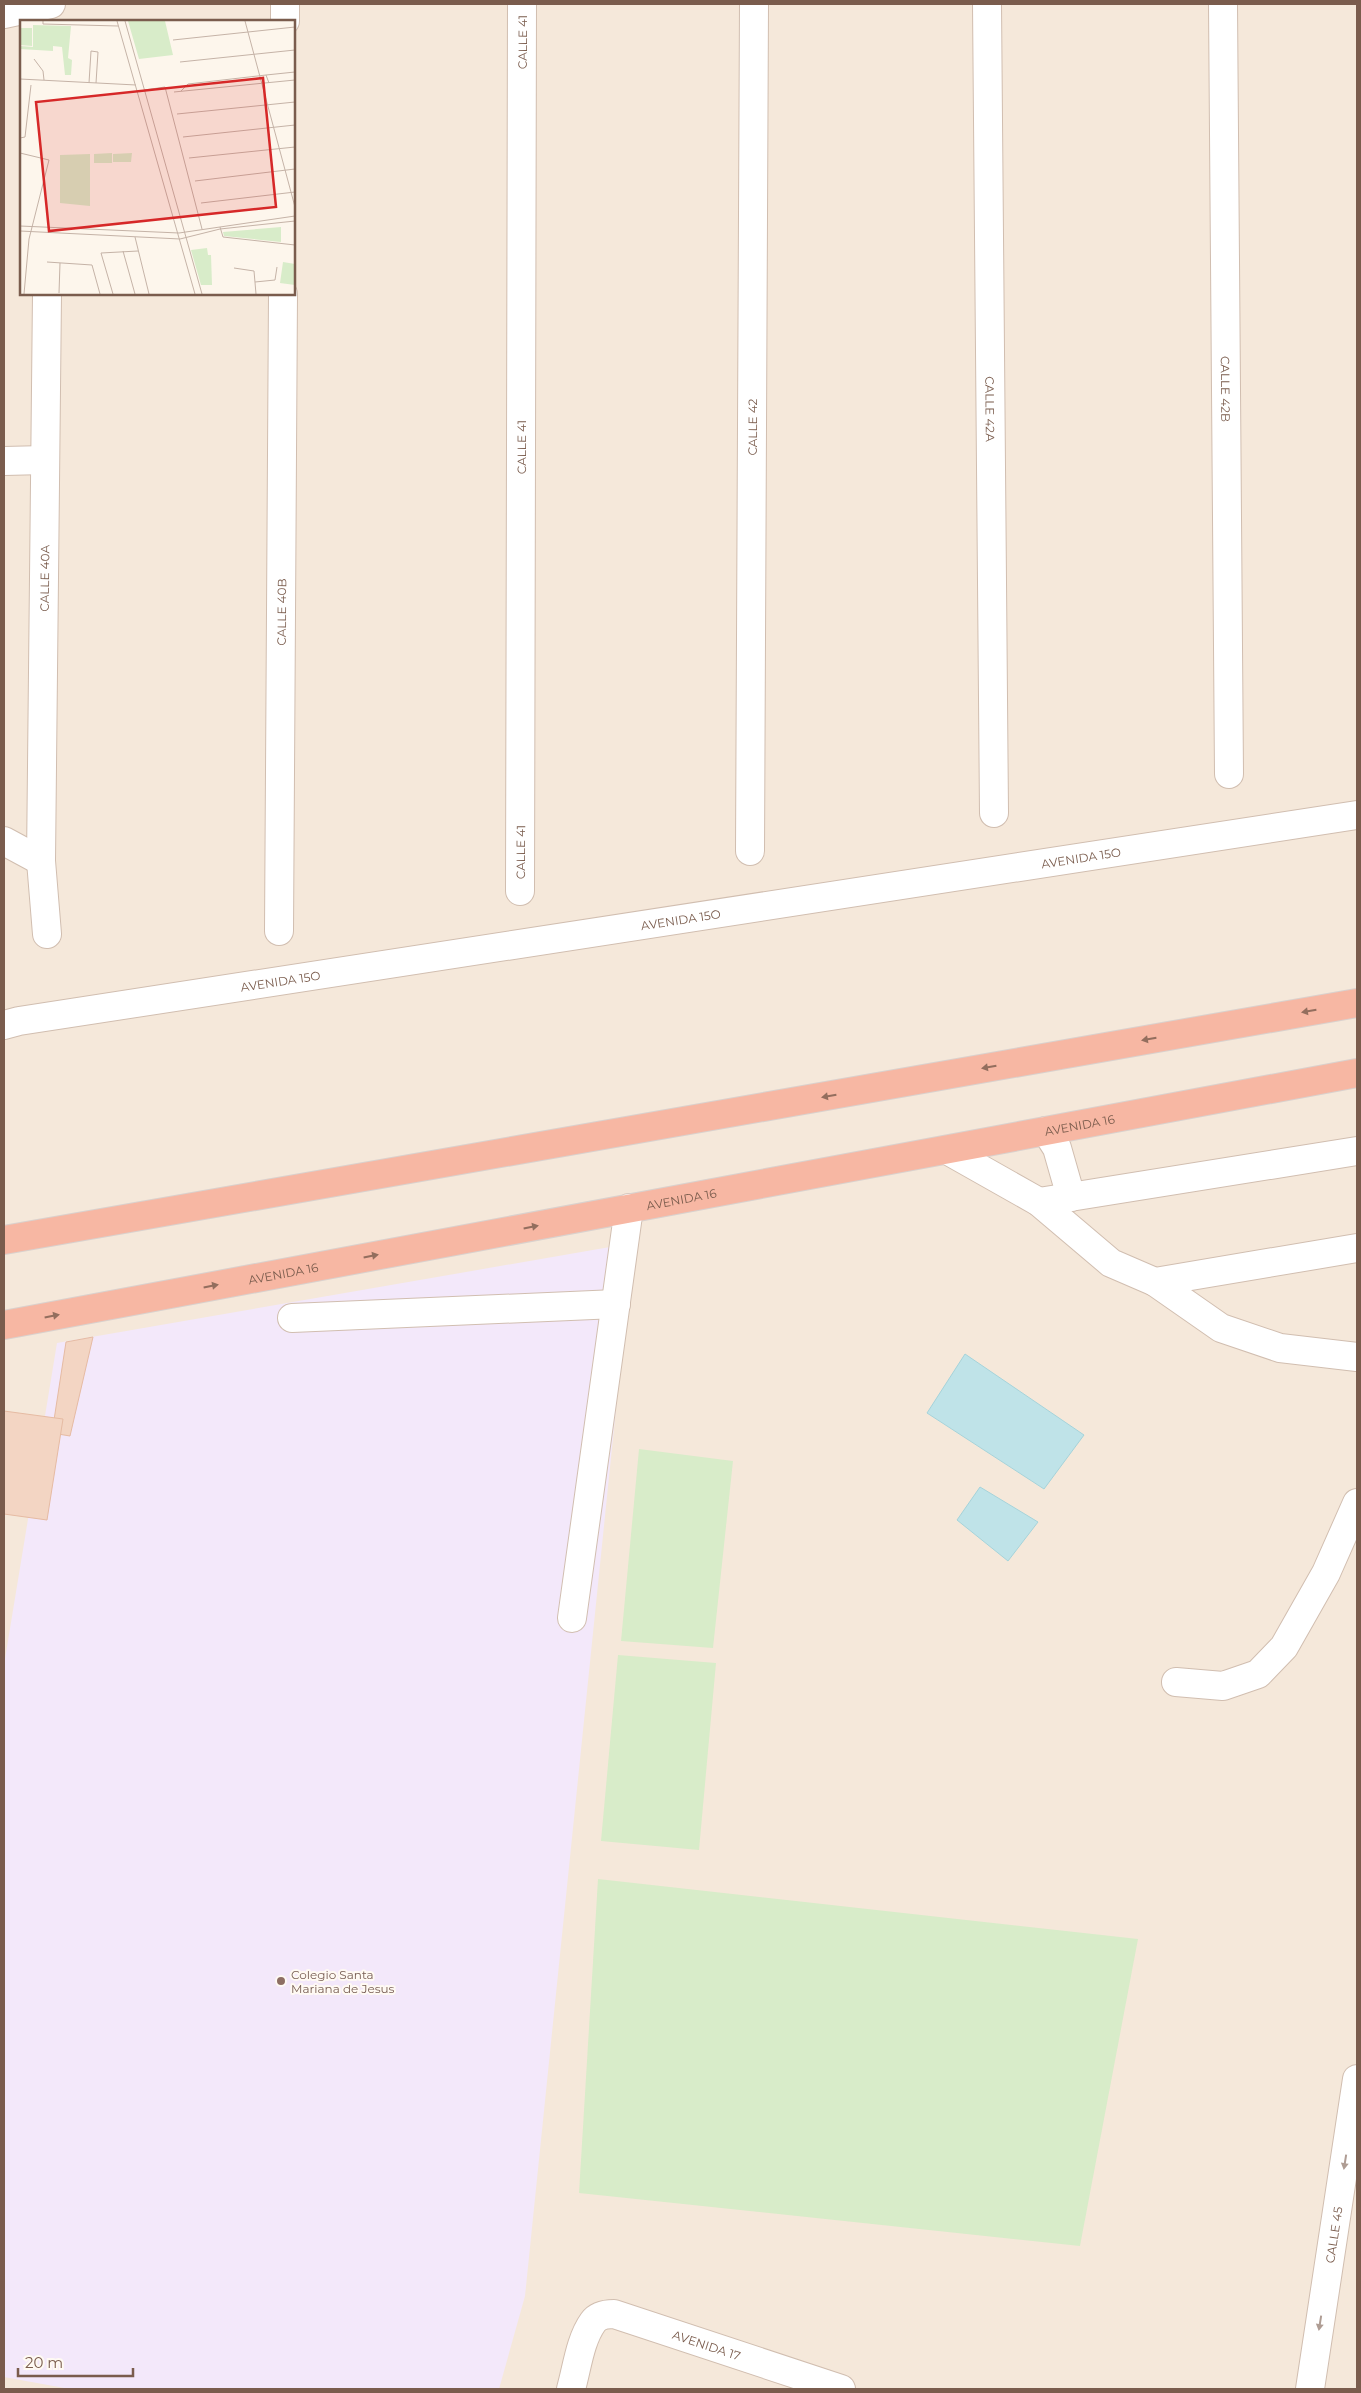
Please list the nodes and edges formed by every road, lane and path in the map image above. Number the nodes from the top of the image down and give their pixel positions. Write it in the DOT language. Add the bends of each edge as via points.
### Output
graph roads {
  1 [pos="50,4"];
  2 [pos="285,4"];
  3 [pos="522,4"];
  4 [pos="754,4"];
  5 [pos="987,4"];
  6 [pos="1223,4"];
  7 [pos="4,14"];
  8 [pos="50,20"];
  9 [pos="285,20"];
  10 [pos="47,295"];
  11 [pos="283,295"];
  12 [pos="45,460"];
  13 [pos="4,461"];
  14 [pos="1229,774"];
  15 [pos="994,813"];
  16 [pos="1357,815"];
  17 [pos="4,841"];
  18 [pos="750,852"];
  19 [pos="41,861"];
  20 [pos="520,891"];
  21 [pos="279,931"];
  22 [pos="47,934"];
  23 [pos="1357,1003"];
  24 [pos="4,1025"];
  25 [pos="1357,1073"];
  26 [pos="1046,1131"];
  27 [pos="947,1150"];
  28 [pos="1357,1151"];
  29 [pos="1071,1197"];
  30 [pos="1039,1202"];
  31 [pos="630,1208"];
  32 [pos="4,1240"];
  33 [pos="1357,1248"];
  34 [pos="1156,1282"];
  35 [pos="616,1304"];
  36 [pos="292,1318"];
  37 [pos="4,1325"];
  38 [pos="1357,1357"];
  39 [pos="1357,1503"];
  40 [pos="572,1618"];
  41 [pos="1176,1682"];
  42 [pos="1357,2080"];
  43 [pos="571,2389"];
  44 [pos="841,2389"];
  45 [pos="1310,2389"];
  1 -- 7 [label="street"];
  1 -- 8 [label="street"];
  2 -- 9 [label="street"];
  3 -- 20 [label="street, CALLE 41"];
  4 -- 18 [label="street, CALLE 42"];
  5 -- 15 [label="street, CALLE 42A"];
  6 -- 14 [label="street, CALLE 42B"];
  10 -- 12 [label="street, CALLE 40A"];
  11 -- 21 [label="street, CALLE 40B"];
  12 -- 13 [label="street"];
  12 -- 19 [label="street, CALLE 40A"];
  16 -- 24 [label="street, AVENIDA 15O"];
  17 -- 19 [label="street"];
  19 -- 22 [label="street, CALLE 40A"];
  23 -- 32 [label="highway, one-way"];
  25 -- 26 [label="highway, AVENIDA 16"];
  26 -- 27 [label="highway, AVENIDA 16"];
  26 -- 29 [label="street" via="1057,1148"];
  27 -- 30 [label="street"];
  27 -- 31 [label="highway, AVENIDA 16"];
  28 -- 29 [label="street"];
  29 -- 30 [label="street"];
  30 -- 34 [label="street" via="1111,1262"];
  31 -- 35 [label="street"];
  37 -- 31 [label="highway, AVENIDA 16, one-way"];
  33 -- 34 [label="street"];
  34 -- 38 [label="street" via="1220,1328 1280,1348"];
  35 -- 36 [label="street"];
  35 -- 40 [label="street"];
  39 -- 41 [label="street" via="1326,1573 1284,1647 1258,1674 1223,1686"];
  42 -- 45 [label="street, CALLE 45, one-way"];
  43 -- 44 [label="street, AVENIDA 17" via="585,2339 593,2321 603,2314 614,2314"];
}
